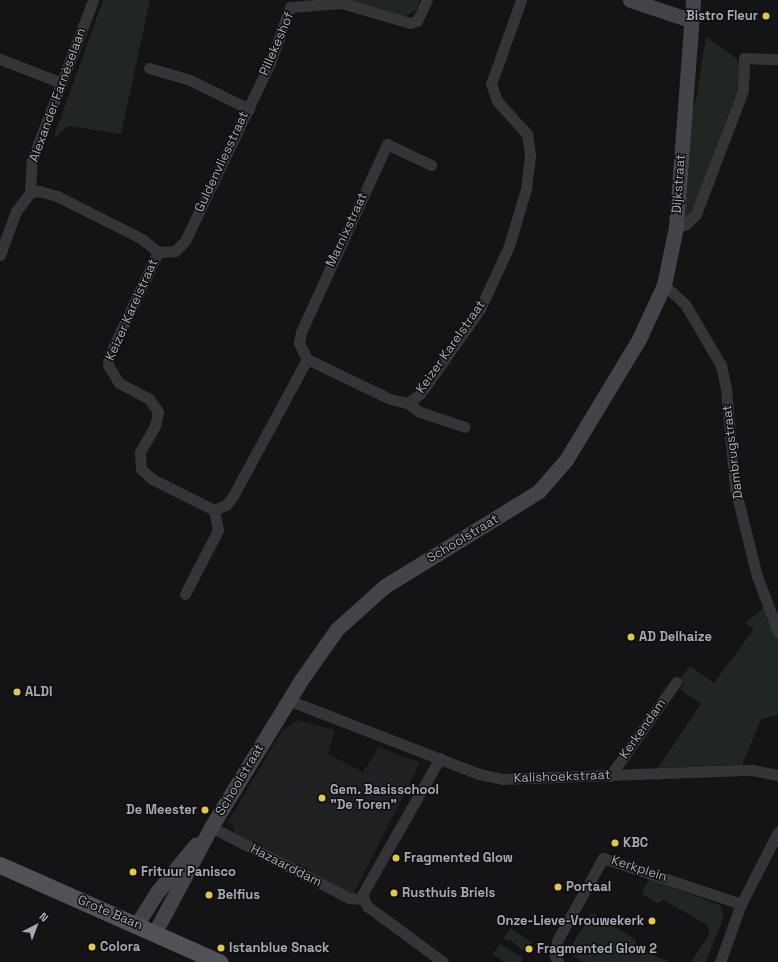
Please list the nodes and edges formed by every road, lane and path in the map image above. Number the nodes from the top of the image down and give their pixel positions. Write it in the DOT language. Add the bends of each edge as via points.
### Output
graph roads {
  1 [pos="93,0"];
  2 [pos="427,0"];
  3 [pos="521,0"];
  4 [pos="630,0"];
  5 [pos="693,0"];
  6 [pos="690,20"];
  7 [pos="0,58"];
  8 [pos="778,59"];
  9 [pos="149,68"];
  10 [pos="62,82"];
  11 [pos="249,108"];
  12 [pos="430,165"];
  13 [pos="30,193"];
  14 [pos="676,227"];
  15 [pos="158,252"];
  16 [pos="0,255"];
  17 [pos="664,285"];
  18 [pos="307,359"];
  19 [pos="408,403"];
  20 [pos="465,427"];
  21 [pos="214,510"];
  22 [pos="185,594"];
  23 [pos="778,632"];
  24 [pos="676,682"];
  25 [pos="288,700"];
  26 [pos="440,758"];
  27 [pos="778,775"];
  28 [pos="610,776"];
  29 [pos="211,827"];
  30 [pos="778,832"];
  31 [pos="0,865"];
  32 [pos="363,899"];
  33 [pos="741,904"];
  34 [pos="137,924"];
  35 [pos="156,932"];
  36 [pos="220,962"];
  37 [pos="443,962"];
  38 [pos="558,962"];
  39 [pos="720,962"];
  1 -- 10 [label="street, Alexander Farnèselaan"];
  2 -- 11 [label="street, Pillekeshof" via="416,21 410,23 341,3 290,7"];
  3 -- 19 [label="street, Keizer Karelstraat" via="492,84 497,101 519,123 530,144 522,203 509,246 480,309 420,394"];
  4 -- 6 [label="main road"];
  5 -- 6 [label="main road, Dijkstraat"];
  6 -- 14 [label="main road, Dijkstraat"];
  7 -- 10 [label="street"];
  8 -- 14 [label="street, Dijkstraat" via="744,58 743,90 696,214 685,225"];
  9 -- 11 [label="street, Guldenvliesstraat" via="190,80"];
  10 -- 13 [label="street, Alexander Farnèselaan" via="32,160"];
  11 -- 15 [label="street, Guldenvliesstraat" via="185,241 174,251"];
  12 -- 18 [label="street, Marnixstraat" via="387,144 301,332 299,343"];
  13 -- 15 [label="street, Keizer Karelstraat" via="39,191 57,196 142,239"];
  13 -- 16 [label="street" via="16,211"];
  14 -- 17 [label="main road, Schoolstraat"];
  15 -- 21 [label="street, Keizer Karelstraat" via="109,356 108,365 119,383 149,399 158,412 155,426 140,452 141,469 152,480"];
  17 -- 23 [label="street, Dambrugstraat" via="685,304 720,365 726,389 735,488 757,576"];
  17 -- 25 [label="main road, Schoolstraat" via="639,339 604,400 552,478 521,505 404,574 361,605 320,650"];
  18 -- 19 [label="street, Keizer Karelstraat" via="390,399"];
  18 -- 21 [label="street" via="233,496 226,505"];
  19 -- 20 [label="street, Keizer Karelstraat" via="420,412"];
  21 -- 22 [label="street" via="218,530"];
  24 -- 28 [label="street, Kerkendam"];
  25 -- 26 [label="street, Kalishoekstraat"];
  25 -- 29 [label="main road, Schoolstraat"];
  26 -- 28 [label="street, Kalishoekstraat" via="502,779"];
  26 -- 32 [label="street" via="363,892"];
  27 -- 28 [label="street, Kalishoekstraat" via="752,770"];
  29 -- 32 [label="street, Hazaarddam" via="349,898"];
  29 -- 34 [label="main road, Schoolstraat" via="158,892"];
  29 -- 35 [label="main road, Schoolstraat"];
  30 -- 33 [label="street"];
  31 -- 34 [label="main road, Grote Baan"];
  32 -- 37 [label="street" via="367,906"];
  33 -- 38 [label="street, Kerkplein" via="603,858 556,941 555,956"];
  33 -- 39 [label="street"];
  34 -- 35 [label="main road, Grote Baan"];
  35 -- 36 [label="main road, Grote Baan"];
}
